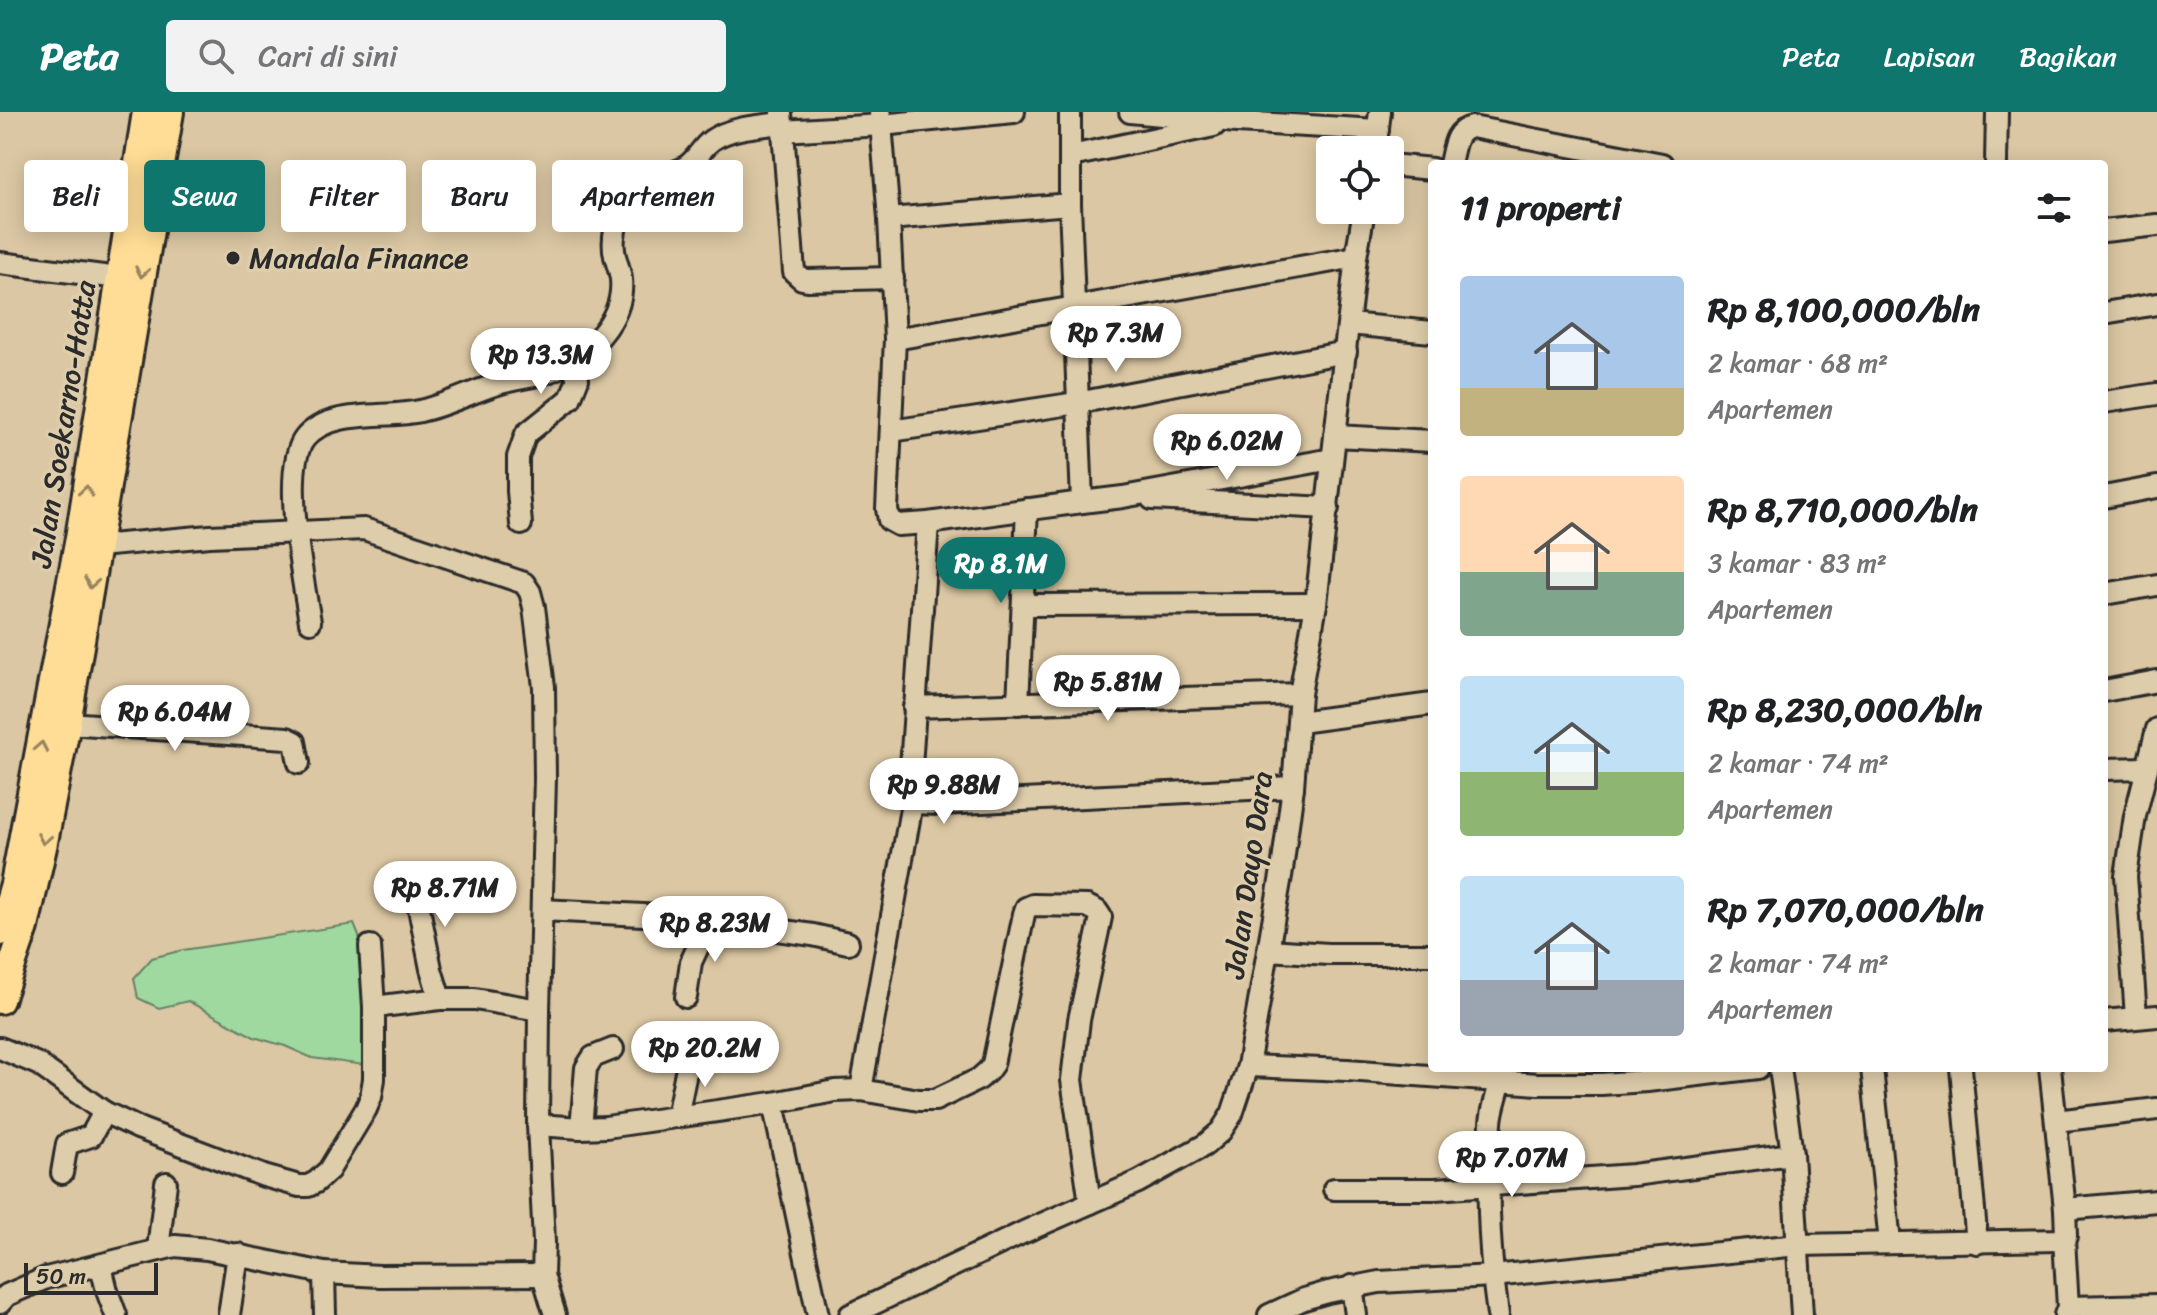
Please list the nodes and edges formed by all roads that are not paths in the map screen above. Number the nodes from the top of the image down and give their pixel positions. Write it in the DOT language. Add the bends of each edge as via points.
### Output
graph roads {
  1 [pos="146,112"];
  2 [pos="170,112"];
  3 [pos="1014,112"];
  4 [pos="1070,112"];
  5 [pos="1130,112"];
  6 [pos="1997,112"];
  7 [pos="970,114"];
  8 [pos="881,118"];
  9 [pos="782,122"];
  10 [pos="1237,122"];
  11 [pos="1378,131"];
  12 [pos="1071,156"];
  13 [pos="1451,160"];
  14 [pos="1641,160"];
  15 [pos="1996,160"];
  16 [pos="1404,166"];
  17 [pos="1428,169"];
  18 [pos="1070,204"];
  19 [pos="889,219"];
  20 [pos="1362,224"];
  21 [pos="2157,225"];
  22 [pos="2108,231"];
  23 [pos="1356,257"];
  24 [pos="0,263"];
  25 [pos="119,278"];
  26 [pos="893,278"];
  27 [pos="2157,304"];
  28 [pos="1075,307"];
  29 [pos="2108,312"];
  30 [pos="1349,324"];
  31 [pos="1428,332"];
  32 [pos="895,339"];
  33 [pos="1346,352"];
  34 [pos="571,361"];
  35 [pos="2157,394"];
  36 [pos="2108,401"];
  37 [pos="1077,403"];
  38 [pos="891,431"];
  39 [pos="1335,436"];
  40 [pos="1428,441"];
  41 [pos="1332,459"];
  42 [pos="2157,487"];
  43 [pos="2108,496"];
  44 [pos="1123,497"];
  45 [pos="1082,502"];
  46 [pos="1328,508"];
  47 [pos="1027,509"];
  48 [pos="928,523"];
  49 [pos="521,524"];
  50 [pos="295,532"];
  51 [pos="98,546"];
  52 [pos="2157,585"];
  53 [pos="2108,593"];
  54 [pos="1316,604"];
  55 [pos="1023,605"];
  56 [pos="310,622"];
  57 [pos="2157,681"];
  58 [pos="2108,690"];
  59 [pos="1300,694"];
  60 [pos="1018,704"];
  61 [pos="1428,705"];
  62 [pos="914,707"];
  63 [pos="1299,722"];
  64 [pos="67,723"];
  65 [pos="2157,729"];
  66 [pos="299,763"];
  67 [pos="2147,768"];
  68 [pos="2108,769"];
  69 [pos="1293,787"];
  70 [pos="912,803"];
  71 [pos="417,898"];
  72 [pos="542,910"];
  73 [pos="2,921"];
  74 [pos="710,921"];
  75 [pos="848,943"];
  76 [pos="370,946"];
  77 [pos="1269,950"];
  78 [pos="1428,954"];
  79 [pos="686,997"];
  80 [pos="440,999"];
  81 [pos="0,1000"];
  82 [pos="374,1007"];
  83 [pos="539,1010"];
  84 [pos="2147,1016"];
  85 [pos="2108,1021"];
  86 [pos="0,1048"];
  87 [pos="613,1049"];
  88 [pos="690,1052"];
  89 [pos="1248,1066"];
  90 [pos="1690,1072"];
  91 [pos="1781,1072"];
  92 [pos="1872,1072"];
  93 [pos="1961,1072"];
  94 [pos="2050,1072"];
  95 [pos="1502,1074"];
  96 [pos="1600,1076"];
  97 [pos="861,1090"];
  98 [pos="773,1103"];
  99 [pos="2157,1109"];
  100 [pos="104,1112"];
  101 [pos="677,1117"];
  102 [pos="2056,1121"];
  103 [pos="538,1125"];
  104 [pos="581,1128"];
  105 [pos="1792,1154"];
  106 [pos="62,1173"];
  107 [pos="166,1183"];
  108 [pos="1489,1185"];
  109 [pos="1334,1189"];
  110 [pos="2157,1201"];
  111 [pos="1090,1203"];
  112 [pos="2065,1209"];
  113 [pos="2064,1239"];
  114 [pos="1890,1243"];
  115 [pos="1977,1243"];
  116 [pos="1798,1245"];
  117 [pos="158,1249"];
  118 [pos="238,1254"];
  119 [pos="101,1266"];
  120 [pos="324,1273"];
  121 [pos="543,1275"];
  122 [pos="1493,1276"];
  123 [pos="1352,1286"];
  124 [pos="0,1304"];
  125 [pos="2157,1305"];
  126 [pos="2066,1311"];
  127 [pos="1,1315"];
  128 [pos="116,1315"];
  129 [pos="229,1315"];
  130 [pos="325,1315"];
  131 [pos="555,1315"];
  132 [pos="818,1315"];
  133 [pos="850,1315"];
  134 [pos="1269,1315"];
  135 [pos="1356,1315"];
  136 [pos="1498,1315"];
  137 [pos="1802,1315"];
  1 -- 25 [label="main road, Jalan Soekarno-Hatta"];
  2 -- 51 [label="main road, one-way"];
  3 -- 7 [label="street"];
  4 -- 12 [label="street"];
  5 -- 10 [label="street"];
  6 -- 15 [label="street"];
  7 -- 8 [label="street"];
  8 -- 9 [label="street"];
  8 -- 19 [label="street"];
  9 -- 26 [label="street" via="794,272 808,280"];
  9 -- 34 [label="street" via="716,138 692,162 646,184 625,204 614,236 621,277 619,308 603,332"];
  10 -- 11 [label="street"];
  10 -- 12 [label="street"];
  12 -- 18 [label="street"];
  13 -- 14 [label="street" via="1459,133 1472,127"];
  16 -- 17 [label="street"];
  18 -- 19 [label="street"];
  18 -- 28 [label="street"];
  19 -- 26 [label="street"];
  20 -- 23 [label="street, Jalan Dayo Dara"];
  21 -- 22 [label="street"];
  23 -- 28 [label="street"];
  23 -- 30 [label="street, Jalan Dayo Dara"];
  24 -- 25 [label="street"];
  73 -- 25 [label="main road, Jalan Soekarno-Hatta, one-way" via="46,722"];
  26 -- 32 [label="street"];
  27 -- 29 [label="street"];
  28 -- 32 [label="street"];
  28 -- 37 [label="street"];
  30 -- 31 [label="street"];
  30 -- 33 [label="street, Jalan Dayo Dara"];
  32 -- 38 [label="street"];
  33 -- 37 [label="street"];
  33 -- 39 [label="street, Jalan Dayo Dara"];
  34 -- 49 [label="street" via="578,379 570,399 526,434 518,457"];
  34 -- 50 [label="street" via="551,372 424,410 320,426 305,437 297,454"];
  35 -- 36 [label="street"];
  37 -- 38 [label="street"];
  37 -- 45 [label="street"];
  38 -- 48 [label="street" via="889,520 898,525"];
  39 -- 40 [label="street"];
  39 -- 41 [label="street, Jalan Dayo Dara"];
  41 -- 44 [label="street"];
  41 -- 46 [label="street, Jalan Dayo Dara"];
  42 -- 43 [label="street"];
  44 -- 45 [label="street"];
  44 -- 46 [label="street"];
  45 -- 47 [label="street"];
  46 -- 54 [label="street, Jalan Dayo Dara"];
  47 -- 48 [label="street"];
  47 -- 55 [label="street"];
  48 -- 62 [label="street"];
  50 -- 51 [label="street"];
  50 -- 56 [label="street"];
  50 -- 72 [label="street" via="364,529 528,587 544,687"];
  51 -- 64 [label="main road, one-way"];
  52 -- 53 [label="street"];
  54 -- 55 [label="street"];
  54 -- 59 [label="street, Jalan Dayo Dara"];
  55 -- 60 [label="street"];
  57 -- 58 [label="street"];
  59 -- 60 [label="street"];
  59 -- 63 [label="street, Jalan Dayo Dara"];
  60 -- 62 [label="street"];
  61 -- 63 [label="street"];
  62 -- 70 [label="street"];
  63 -- 69 [label="street, Jalan Dayo Dara"];
  64 -- 66 [label="street" via="287,738 295,742"];
  64 -- 81 [label="main road, one-way" via="25,927"];
  65 -- 67 [label="street"];
  67 -- 68 [label="street"];
  67 -- 84 [label="street" via="2126,876"];
  69 -- 70 [label="street"];
  69 -- 77 [label="street, Jalan Dayo Dara"];
  70 -- 97 [label="street"];
  71 -- 80 [label="street"];
  72 -- 74 [label="street"];
  72 -- 83 [label="street"];
  74 -- 75 [label="street"];
  74 -- 79 [label="street" via="691,962"];
  76 -- 82 [label="street"];
  77 -- 78 [label="street"];
  77 -- 89 [label="street, Jalan Dayo Dara"];
  80 -- 82 [label="street"];
  80 -- 83 [label="street"];
  82 -- 100 [label="street" via="371,1097 329,1170 308,1186 264,1176"];
  83 -- 103 [label="street"];
  84 -- 85 [label="street"];
  86 -- 100 [label="street" via="38,1064"];
  87 -- 104 [label="street" via="593,1057 586,1068"];
  88 -- 101 [label="street"];
  89 -- 95 [label="street"];
  89 -- 111 [label="street, Jalan Dayo Dara" via="1232,1114 1214,1139"];
  90 -- 96 [label="street" via="1647,1081"];
  91 -- 105 [label="street"];
  92 -- 114 [label="street"];
  93 -- 115 [label="street"];
  94 -- 102 [label="street"];
  95 -- 96 [label="street" via="1538,1084"];
  95 -- 108 [label="street" via="1491,1119"];
  97 -- 98 [label="street"];
  97 -- 111 [label="street" via="935,1100 985,1074 993,1064 1026,908 1094,909 1101,921 1072,1080"];
  98 -- 101 [label="street"];
  98 -- 132 [label="street"];
  99 -- 102 [label="street"];
  100 -- 106 [label="street" via="91,1136 66,1145"];
  101 -- 104 [label="street"];
  102 -- 112 [label="street"];
  103 -- 104 [label="street"];
  103 -- 121 [label="street"];
  105 -- 108 [label="street" via="1633,1175"];
  105 -- 116 [label="street"];
  107 -- 117 [label="street"];
  108 -- 109 [label="street"];
  108 -- 122 [label="street"];
  110 -- 112 [label="street"];
  111 -- 133 [label="street, Jalan Dayo Dara"];
  112 -- 113 [label="street"];
  113 -- 115 [label="street"];
  113 -- 126 [label="street"];
  114 -- 115 [label="street"];
  114 -- 116 [label="street"];
  116 -- 122 [label="street"];
  116 -- 137 [label="street"];
  117 -- 118 [label="street" via="189,1246"];
  117 -- 119 [label="street"];
  118 -- 120 [label="street"];
  118 -- 129 [label="street"];
  119 -- 124 [label="street" via="46,1278 7,1295"];
  119 -- 128 [label="street"];
  120 -- 121 [label="street"];
  120 -- 130 [label="street"];
  121 -- 131 [label="street"];
  122 -- 123 [label="street"];
  122 -- 136 [label="street"];
  123 -- 134 [label="street"];
  123 -- 135 [label="street"];
  124 -- 127 [label="street"];
  125 -- 126 [label="street"];
}
